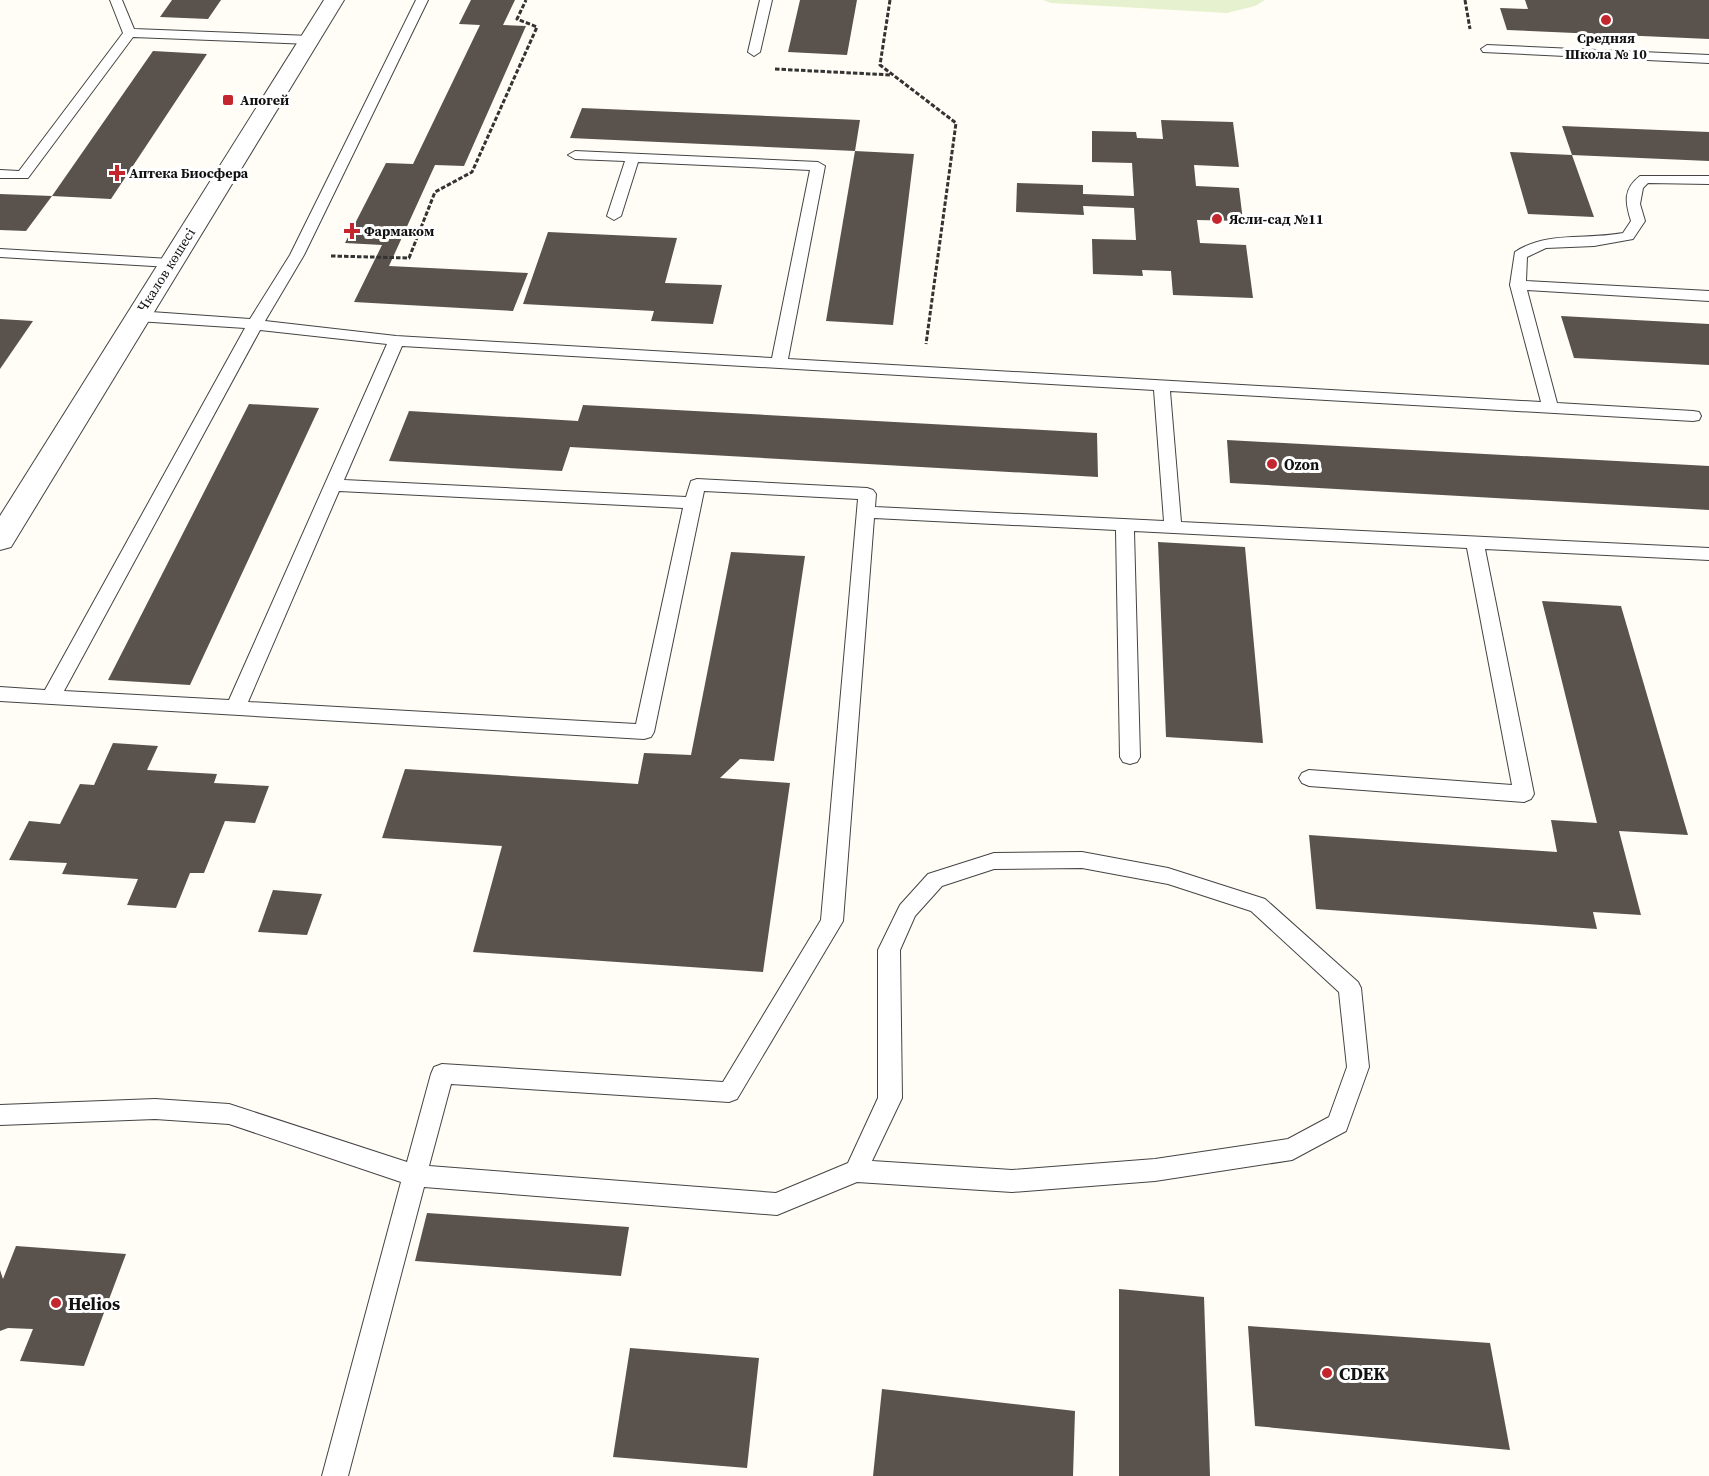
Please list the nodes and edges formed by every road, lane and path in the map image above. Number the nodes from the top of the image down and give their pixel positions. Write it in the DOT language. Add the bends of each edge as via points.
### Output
graph roads {
  1 [pos="116,0"];
  2 [pos="334,0"];
  3 [pos="422,0"];
  4 [pos="526,0"];
  5 [pos="766,0"];
  6 [pos="890,0"];
  7 [pos="129,33"];
  8 [pos="310,40"];
  9 [pos="1487,49"];
  10 [pos="754,52"];
  11 [pos="1709,59"];
  12 [pos="893,75"];
  13 [pos="575,155"];
  14 [pos="633,158"];
  15 [pos="0,174"];
  16 [pos="1709,180"];
  17 [pos="614,216"];
  18 [pos="0,253"];
  19 [pos="297,255"];
  20 [pos="170,263"];
  21 [pos="1518,285"];
  22 [pos="1709,296"];
  23 [pos="137,316"];
  24 [pos="255,324"];
  25 [pos="396,341"];
  26 [pos="778,363"];
  27 [pos="922,371"];
  28 [pos="1162,385"];
  29 [pos="1550,407"];
  30 [pos="1693,416"];
  31 [pos="333,485"];
  32 [pos="693,503"];
  33 [pos="865,512"];
  34 [pos="1125,525"];
  35 [pos="1173,527"];
  36 [pos="0,540"];
  37 [pos="1475,542"];
  38 [pos="1709,554"];
  39 [pos="0,694"];
  40 [pos="51,698"];
  41 [pos="235,708"];
  42 [pos="1130,757"];
  43 [pos="1309,778"];
  44 [pos="0,1115"];
  45 [pos="856,1171"];
  46 [pos="415,1176"];
  47 [pos="335,1476"];
  1 -- 7 [label="lane"];
  2 -- 8 [label="street, Чкалов көшесі"];
  3 -- 19 [label="lane"];
  4 -- 19 [label="path" via="517,19 537,27 472,172 435,192 409,258"];
  5 -- 10 [label="lane"];
  6 -- 12 [label="path" via="880,65"];
  7 -- 8 [label="lane"];
  7 -- 15 [label="lane" via="23,176"];
  8 -- 20 [label="street, Чкалов көшесі"];
  9 -- 11 [label="lane"];
  10 -- 12 [label="path" via="747,68"];
  12 -- 27 [label="path" via="956,123"];
  13 -- 14 [label="lane"];
  14 -- 17 [label="lane"];
  14 -- 26 [label="lane" via="818,166"];
  16 -- 21 [label="lane" via="1646,179 1636,186 1633,204 1638,221 1628,236 1529,247 1520,255"];
  18 -- 20 [label="lane"];
  19 -- 24 [label="lane"];
  20 -- 23 [label="street, Чкалов көшесі"];
  21 -- 22 [label="lane"];
  21 -- 29 [label="lane"];
  23 -- 24 [label="lane"];
  23 -- 36 [label="street, Чкалов көшесі"];
  24 -- 25 [label="lane"];
  24 -- 40 [label="lane"];
  25 -- 26 [label="lane"];
  25 -- 31 [label="lane"];
  26 -- 27 [label="lane"];
  27 -- 28 [label="lane"];
  28 -- 29 [label="lane"];
  28 -- 35 [label="lane"];
  29 -- 30 [label="lane"];
  31 -- 32 [label="lane"];
  31 -- 41 [label="lane"];
  32 -- 33 [label="lane" via="697,485 867,494"];
  32 -- 41 [label="lane" via="644,732"];
  33 -- 34 [label="lane"];
  33 -- 46 [label="lane" via="832,921 729,1092 442,1074"];
  34 -- 35 [label="lane"];
  34 -- 42 [label="lane"];
  35 -- 37 [label="lane"];
  37 -- 38 [label="lane"];
  37 -- 43 [label="lane" via="1524,794"];
  39 -- 40 [label="lane"];
  40 -- 41 [label="lane"];
  44 -- 46 [label="lane" via="155,1109 229,1114"];
  45 -- 45 [label="lane" via="890,1098 889,950 907,911 935,880 994,861 1049,860 1082,860 1168,876 1258,905 1350,988 1358,1067 1338,1124 1292,1149 1155,1170 1012,1181"];
  45 -- 46 [label="lane" via="777,1204"];
  46 -- 47 [label="lane"];
}
